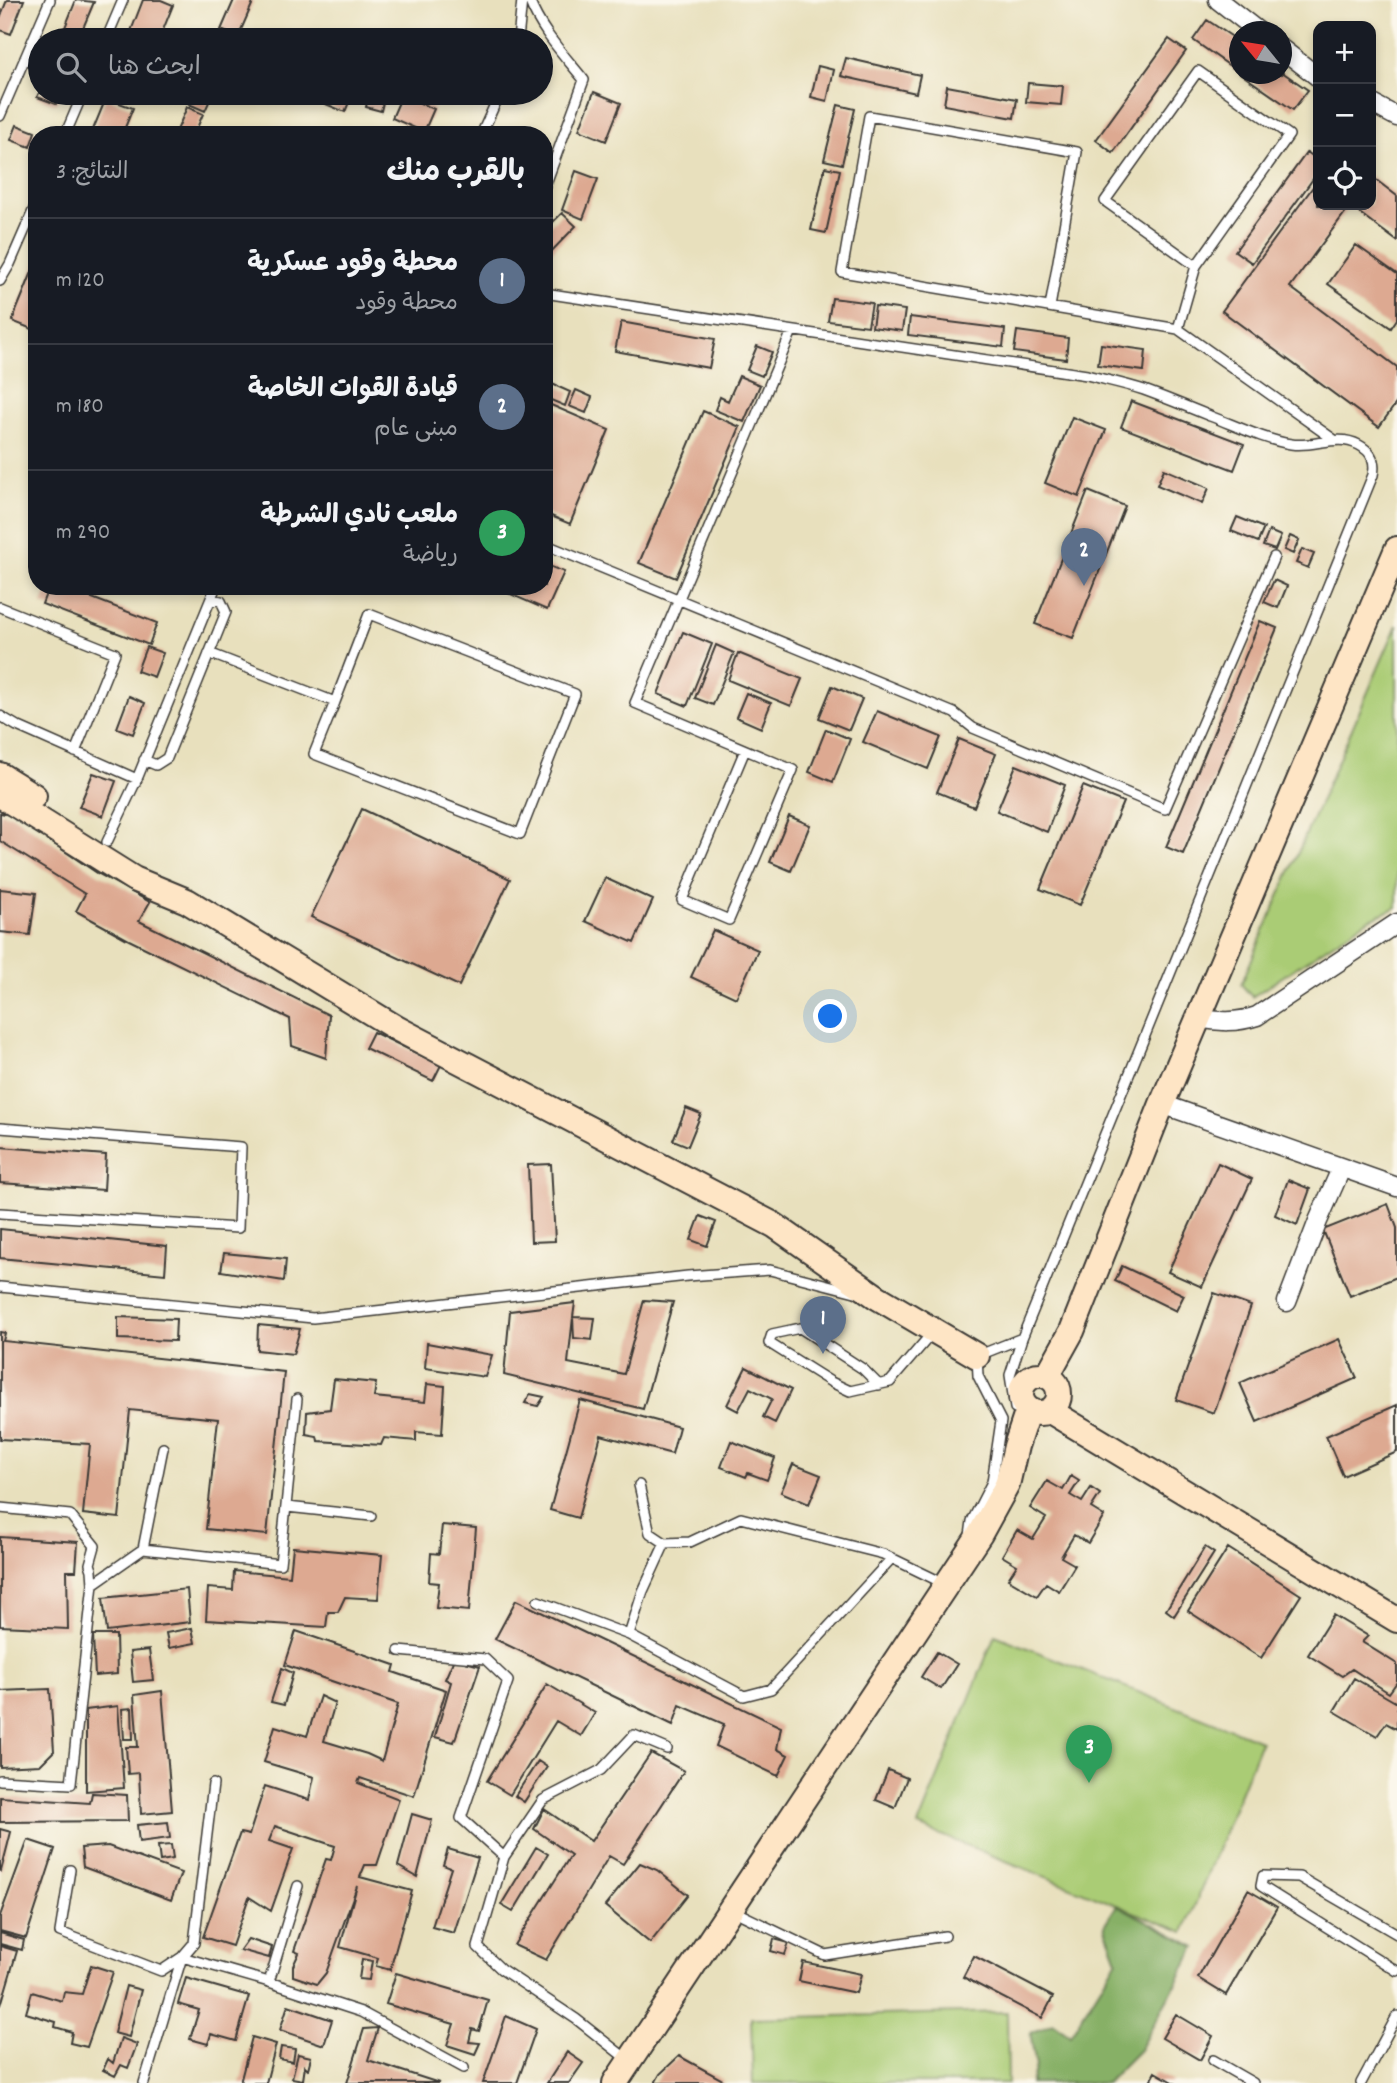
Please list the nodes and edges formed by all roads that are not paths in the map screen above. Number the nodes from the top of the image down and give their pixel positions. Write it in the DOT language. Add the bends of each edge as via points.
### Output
graph roads {
  1 [pos="50,0"];
  2 [pos="522,0"];
  3 [pos="529,0"];
  4 [pos="1218,0"];
  5 [pos="120,1"];
  6 [pos="1245,21"];
  7 [pos="38,28"];
  8 [pos="110,28"];
  9 [pos="519,28"];
  10 [pos="542,28"];
  11 [pos="553,44"];
  12 [pos="28,51"];
  13 [pos="1292,57"];
  14 [pos="1313,73"];
  15 [pos="78,105"];
  16 [pos="495,105"];
  17 [pos="1376,106"];
  18 [pos="0,116"];
  19 [pos="1397,117"];
  20 [pos="69,126"];
  21 [pos="485,126"];
  22 [pos="553,164"];
  23 [pos="28,223"];
  24 [pos="1196,266"];
  25 [pos="0,281"];
  26 [pos="553,294"];
  27 [pos="1049,307"];
  28 [pos="1178,329"];
  29 [pos="792,331"];
  30 [pos="1333,439"];
  31 [pos="553,548"];
  32 [pos="1397,549"];
  33 [pos="1274,557"];
  34 [pos="213,595"];
  35 [pos="679,598"];
  36 [pos="211,599"];
  37 [pos="0,607"];
  38 [pos="209,653"];
  39 [pos="335,702"];
  40 [pos="0,716"];
  41 [pos="745,750"];
  42 [pos="75,752"];
  43 [pos="145,760"];
  44 [pos="0,775"];
  45 [pos="137,779"];
  46 [pos="0,795"];
  47 [pos="107,842"];
  48 [pos="187,901"];
  49 [pos="1397,923"];
  50 [pos="1198,1018"];
  51 [pos="1162,1104"];
  52 [pos="0,1128"];
  53 [pos="1341,1169"];
  54 [pos="1397,1187"];
  55 [pos="0,1213"];
  56 [pos="0,1287"];
  57 [pos="877,1297"];
  58 [pos="1287,1302"];
  59 [pos="934,1331"];
  60 [pos="1022,1338"];
  61 [pos="977,1356"];
  62 [pos="1047,1376"];
  63 [pos="879,1385"];
  64 [pos="297,1399"];
  65 [pos="1035,1406"];
  66 [pos="1001,1421"];
  67 [pos="163,1448"];
  68 [pos="639,1485"];
  69 [pos="287,1507"];
  70 [pos="0,1508"];
  71 [pos="371,1517"];
  72 [pos="665,1543"];
  73 [pos="143,1549"];
  74 [pos="967,1554"];
  75 [pos="892,1558"];
  76 [pos="93,1584"];
  77 [pos="947,1584"];
  78 [pos="1397,1600"];
  79 [pos="538,1601"];
  80 [pos="1397,1620"];
  81 [pos="629,1636"];
  82 [pos="399,1651"];
  83 [pos="667,1749"];
  84 [pos="0,1780"];
  85 [pos="213,1784"];
  86 [pos="503,1857"];
  87 [pos="70,1870"];
  88 [pos="298,1886"];
  89 [pos="731,1910"];
  90 [pos="1397,1934"];
  91 [pos="945,1936"];
  92 [pos="182,1957"];
  93 [pos="1397,1971"];
  94 [pos="270,1982"];
  95 [pos="1397,2016"];
  96 [pos="1213,2060"];
  97 [pos="629,2061"];
  98 [pos="464,2068"];
  99 [pos="144,2083"];
  100 [pos="615,2083"];
  101 [pos="1253,2083"];
  102 [pos="1361,2083"];
  1 -- 7 [label="lane"];
  2 -- 9 [label="lane"];
  3 -- 10 [label="lane"];
  4 -- 6 [label="street"];
  5 -- 8 [label="lane"];
  11 -- 22 [label="lane" via="584,80"];
  12 -- 18 [label="lane"];
  13 -- 14 [label="street"];
  15 -- 20 [label="lane"];
  16 -- 21 [label="lane"];
  17 -- 19 [label="street"];
  23 -- 25 [label="lane"];
  24 -- 24 [label="lane" via="1289,135 1198,71 1105,201"];
  24 -- 28 [label="lane"];
  26 -- 29 [label="lane"];
  27 -- 27 [label="lane" via="842,272 869,116 1077,152"];
  27 -- 28 [label="lane"];
  28 -- 30 [label="lane"];
  29 -- 30 [label="lane" via="1087,375 1142,389 1289,444 1313,445"];
  29 -- 35 [label="lane"];
  30 -- 60 [label="lane" via="1362,446 1373,457 1373,475"];
  31 -- 35 [label="lane"];
  32 -- 50 [label="main road"];
  33 -- 35 [label="lane" via="1165,809 973,728 954,713"];
  34 -- 36 [label="lane"];
  35 -- 41 [label="lane" via="635,703"];
  36 -- 38 [label="lane" via="221,601 226,612"];
  36 -- 43 [label="lane"];
  37 -- 42 [label="lane" via="115,653"];
  38 -- 39 [label="lane"];
  38 -- 43 [label="lane" via="167,758 156,765"];
  39 -- 39 [label="lane" via="369,614 575,694 520,834 314,754"];
  40 -- 42 [label="lane"];
  41 -- 41 [label="lane" via="681,900 729,920 793,770"];
  42 -- 45 [label="lane"];
  43 -- 45 [label="lane"];
  44 -- 47 [label="main road"];
  45 -- 47 [label="lane"];
  46 -- 48 [label="main road" via="134,879"];
  47 -- 48 [label="main road"];
  48 -- 57 [label="main road" via="398,1029 774,1225"];
  49 -- 50 [label="street" via="1257,1016 1222,1022"];
  50 -- 51 [label="main road"];
  51 -- 53 [label="street"];
  51 -- 62 [label="main road" via="1072,1331"];
  52 -- 55 [label="lane" via="241,1147 238,1228"];
  53 -- 54 [label="street"];
  53 -- 58 [label="street"];
  56 -- 57 [label="lane" via="313,1318 770,1270"];
  57 -- 59 [label="main road"];
  59 -- 61 [label="main road"];
  59 -- 63 [label="lane" via="890,1382"];
  60 -- 61 [label="lane"];
  60 -- 65 [label="lane" via="1010,1375"];
  61 -- 66 [label="lane" via="978,1376"];
  62 -- 65 [label="main road" via="1059,1391"];
  62 -- 65 [label="main road" via="1035,1375 1021,1387"];
  63 -- 63 [label="lane" via="850,1391 831,1382 769,1343 772,1334 800,1328 863,1369"];
  64 -- 69 [label="lane"];
  65 -- 66 [label="lane"];
  65 -- 74 [label="main road" via="1016,1446 1007,1485"];
  65 -- 78 [label="main road"];
  65 -- 80 [label="main road"];
  66 -- 74 [label="lane" via="992,1482 972,1521"];
  67 -- 73 [label="lane"];
  68 -- 72 [label="lane" via="650,1533"];
  69 -- 71 [label="lane"];
  69 -- 73 [label="lane" via="280,1564"];
  70 -- 76 [label="lane" via="70,1515 95,1546 90,1564"];
  72 -- 75 [label="lane" via="690,1542 741,1517"];
  72 -- 81 [label="lane"];
  73 -- 76 [label="lane"];
  74 -- 77 [label="main road"];
  75 -- 77 [label="lane"];
  75 -- 81 [label="lane" via="771,1689 744,1696"];
  76 -- 84 [label="lane" via="71,1784"];
  77 -- 89 [label="main road"];
  79 -- 81 [label="lane"];
  82 -- 86 [label="lane" via="485,1658 508,1681 461,1818"];
  83 -- 86 [label="lane" via="634,1735 601,1770 542,1800"];
  85 -- 92 [label="lane" via="194,1943"];
  86 -- 97 [label="lane" via="478,1947 501,1969"];
  87 -- 92 [label="lane" via="60,1932 161,1971"];
  88 -- 94 [label="lane"];
  89 -- 91 [label="lane" via="825,1955"];
  89 -- 97 [label="main road"];
  90 -- 93 [label="lane" via="1299,1877 1263,1875 1261,1886"];
  92 -- 94 [label="lane"];
  92 -- 99 [label="lane"];
  94 -- 98 [label="lane" via="361,2012"];
  95 -- 102 [label="lane"];
  96 -- 101 [label="lane"];
  97 -- 100 [label="main road"];
}
